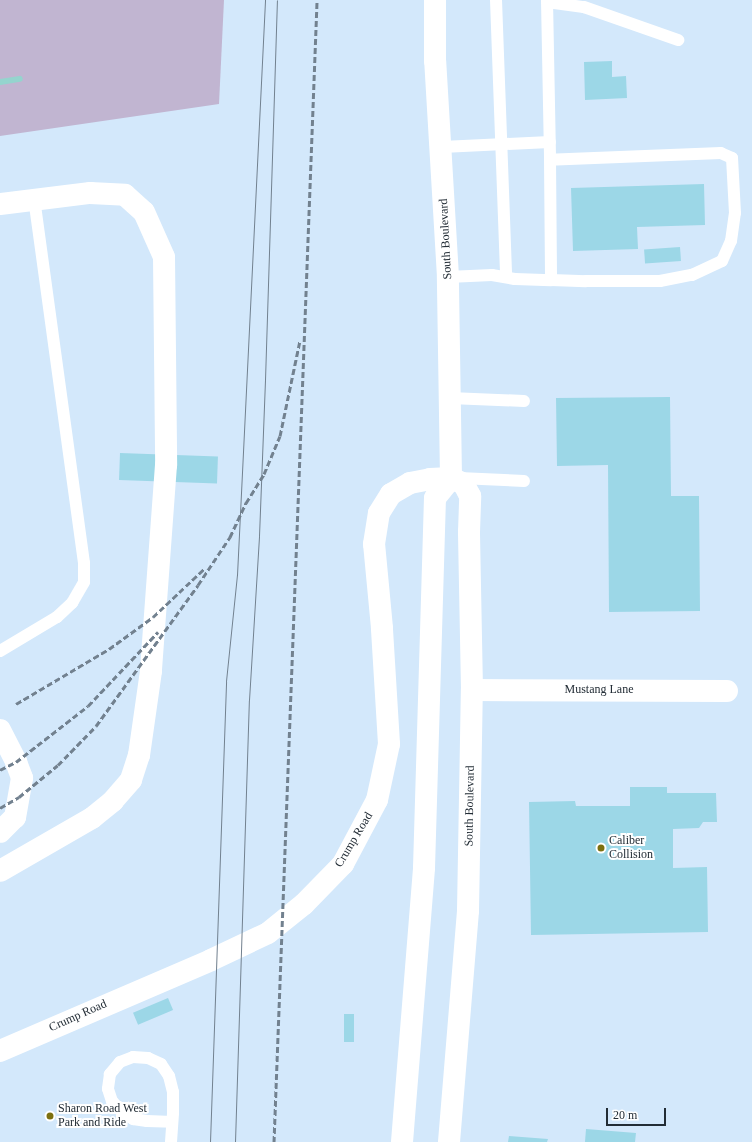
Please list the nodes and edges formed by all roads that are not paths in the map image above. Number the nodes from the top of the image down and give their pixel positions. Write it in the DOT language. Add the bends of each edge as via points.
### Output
graph roads {
  1 [pos="435,0"];
  2 [pos="496,0"];
  3 [pos="547,1"];
  4 [pos="678,40"];
  5 [pos="550,142"];
  6 [pos="501,145"];
  7 [pos="442,147"];
  8 [pos="550,160"];
  9 [pos="34,199"];
  10 [pos="0,204"];
  11 [pos="448,277"];
  12 [pos="506,277"];
  13 [pos="551,280"];
  14 [pos="450,398"];
  15 [pos="524,401"];
  16 [pos="452,478"];
  17 [pos="524,481"];
  18 [pos="0,651"];
  19 [pos="472,690"];
  20 [pos="727,691"];
  21 [pos="0,730"];
  22 [pos="0,832"];
  23 [pos="0,871"];
  24 [pos="0,1051"];
  25 [pos="172,1122"];
  26 [pos="171,1142"];
  27 [pos="402,1142"];
  28 [pos="449,1142"];
  1 -- 7 [label="street, South Boulevard" via="435,61"];
  2 -- 6 [label="lane"];
  3 -- 4 [label="lane" via="584,6"];
  3 -- 5 [label="lane"];
  5 -- 6 [label="lane"];
  5 -- 8 [label="lane"];
  6 -- 7 [label="lane"];
  6 -- 12 [label="lane"];
  7 -- 11 [label="street, South Boulevard"];
  8 -- 13 [label="lane"];
  8 -- 13 [label="lane" via="721,153 732,158 735,213 731,241 722,261 692,275 660,281"];
  9 -- 10 [label="street"];
  9 -- 18 [label="lane" via="84,562 84,582 72,603 57,617"];
  9 -- 23 [label="street" via="90,193 125,195 144,212 164,257 166,465 150,671 139,755 131,780 113,801 92,818"];
  11 -- 12 [label="lane"];
  11 -- 14 [label="street, South Boulevard"];
  12 -- 13 [label="lane"];
  14 -- 15 [label="lane"];
  14 -- 16 [label="street, South Boulevard"];
  16 -- 17 [label="lane"];
  16 -- 19 [label="street, South Boulevard" via="464,484 470,496"];
  16 -- 24 [label="street, Crump Road" via="410,483 392,494 379,513 374,544 389,744 377,800 343,864 304,904 268,933"];
  16 -- 27 [label="street" via="435,498 424,868"];
  19 -- 20 [label="street, Mustang Lane"];
  19 -- 28 [label="street, South Boulevard" via="468,911"];
  21 -- 22 [label="street" via="22,778 15,817"];
  25 -- 25 [label="lane" via="174,1092 169,1076 161,1064 148,1058 133,1057 120,1062 110,1074 108,1088 112,1102 133,1119"];
  25 -- 26 [label="lane"];
}
